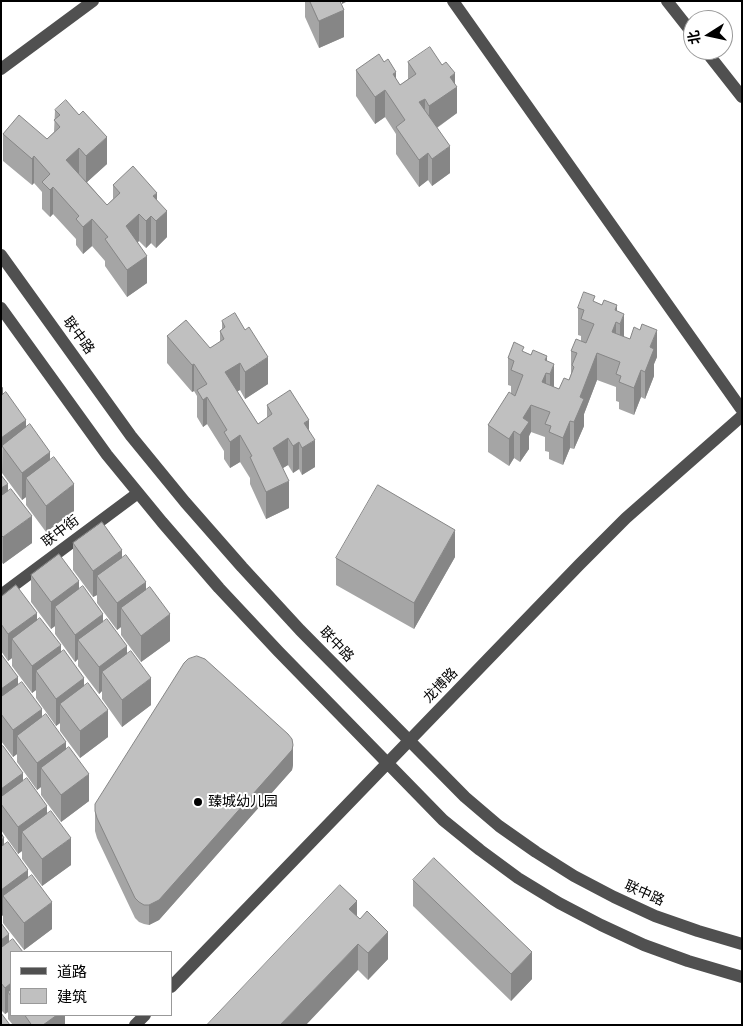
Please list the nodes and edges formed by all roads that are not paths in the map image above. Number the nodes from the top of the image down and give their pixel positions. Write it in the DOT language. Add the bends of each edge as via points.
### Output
graph roads {
  1 [pos="93,1"];
  2 [pos="453,1"];
  3 [pos="667,1"];
  4 [pos="683,21"];
  5 [pos="713,60"];
  6 [pos="1,69"];
  7 [pos="742,97"];
  8 [pos="1,255"];
  9 [pos="1,308"];
  10 [pos="742,410"];
  11 [pos="742,416"];
  12 [pos="138,493"];
  13 [pos="1,594"];
  14 [pos="409,740"];
  15 [pos="387,763"];
  16 [pos="742,944"];
  17 [pos="742,977"];
  18 [pos="172,986"];
  1 -- 6 [label="street"];
  2 -- 10 [label="street"];
  3 -- 4 [label="street"];
  5 -- 7 [label="street"];
  8 -- 14 [label="street, 联中路" via="131,436 185,502 300,630"];
  9 -- 12 [label="street"];
  11 -- 14 [label="street, 龙博路" via="626,518"];
  12 -- 13 [label="street, 联中街"];
  12 -- 15 [label="street" via="219,588"];
  14 -- 15 [label="street, 龙博路"];
  14 -- 16 [label="street, 联中路" via="465,797 499,826 574,876 655,916"];
  15 -- 17 [label="street" via="444,820 480,850 559,903 644,945"];
  15 -- 18 [label="street, 龙博路"];
}
